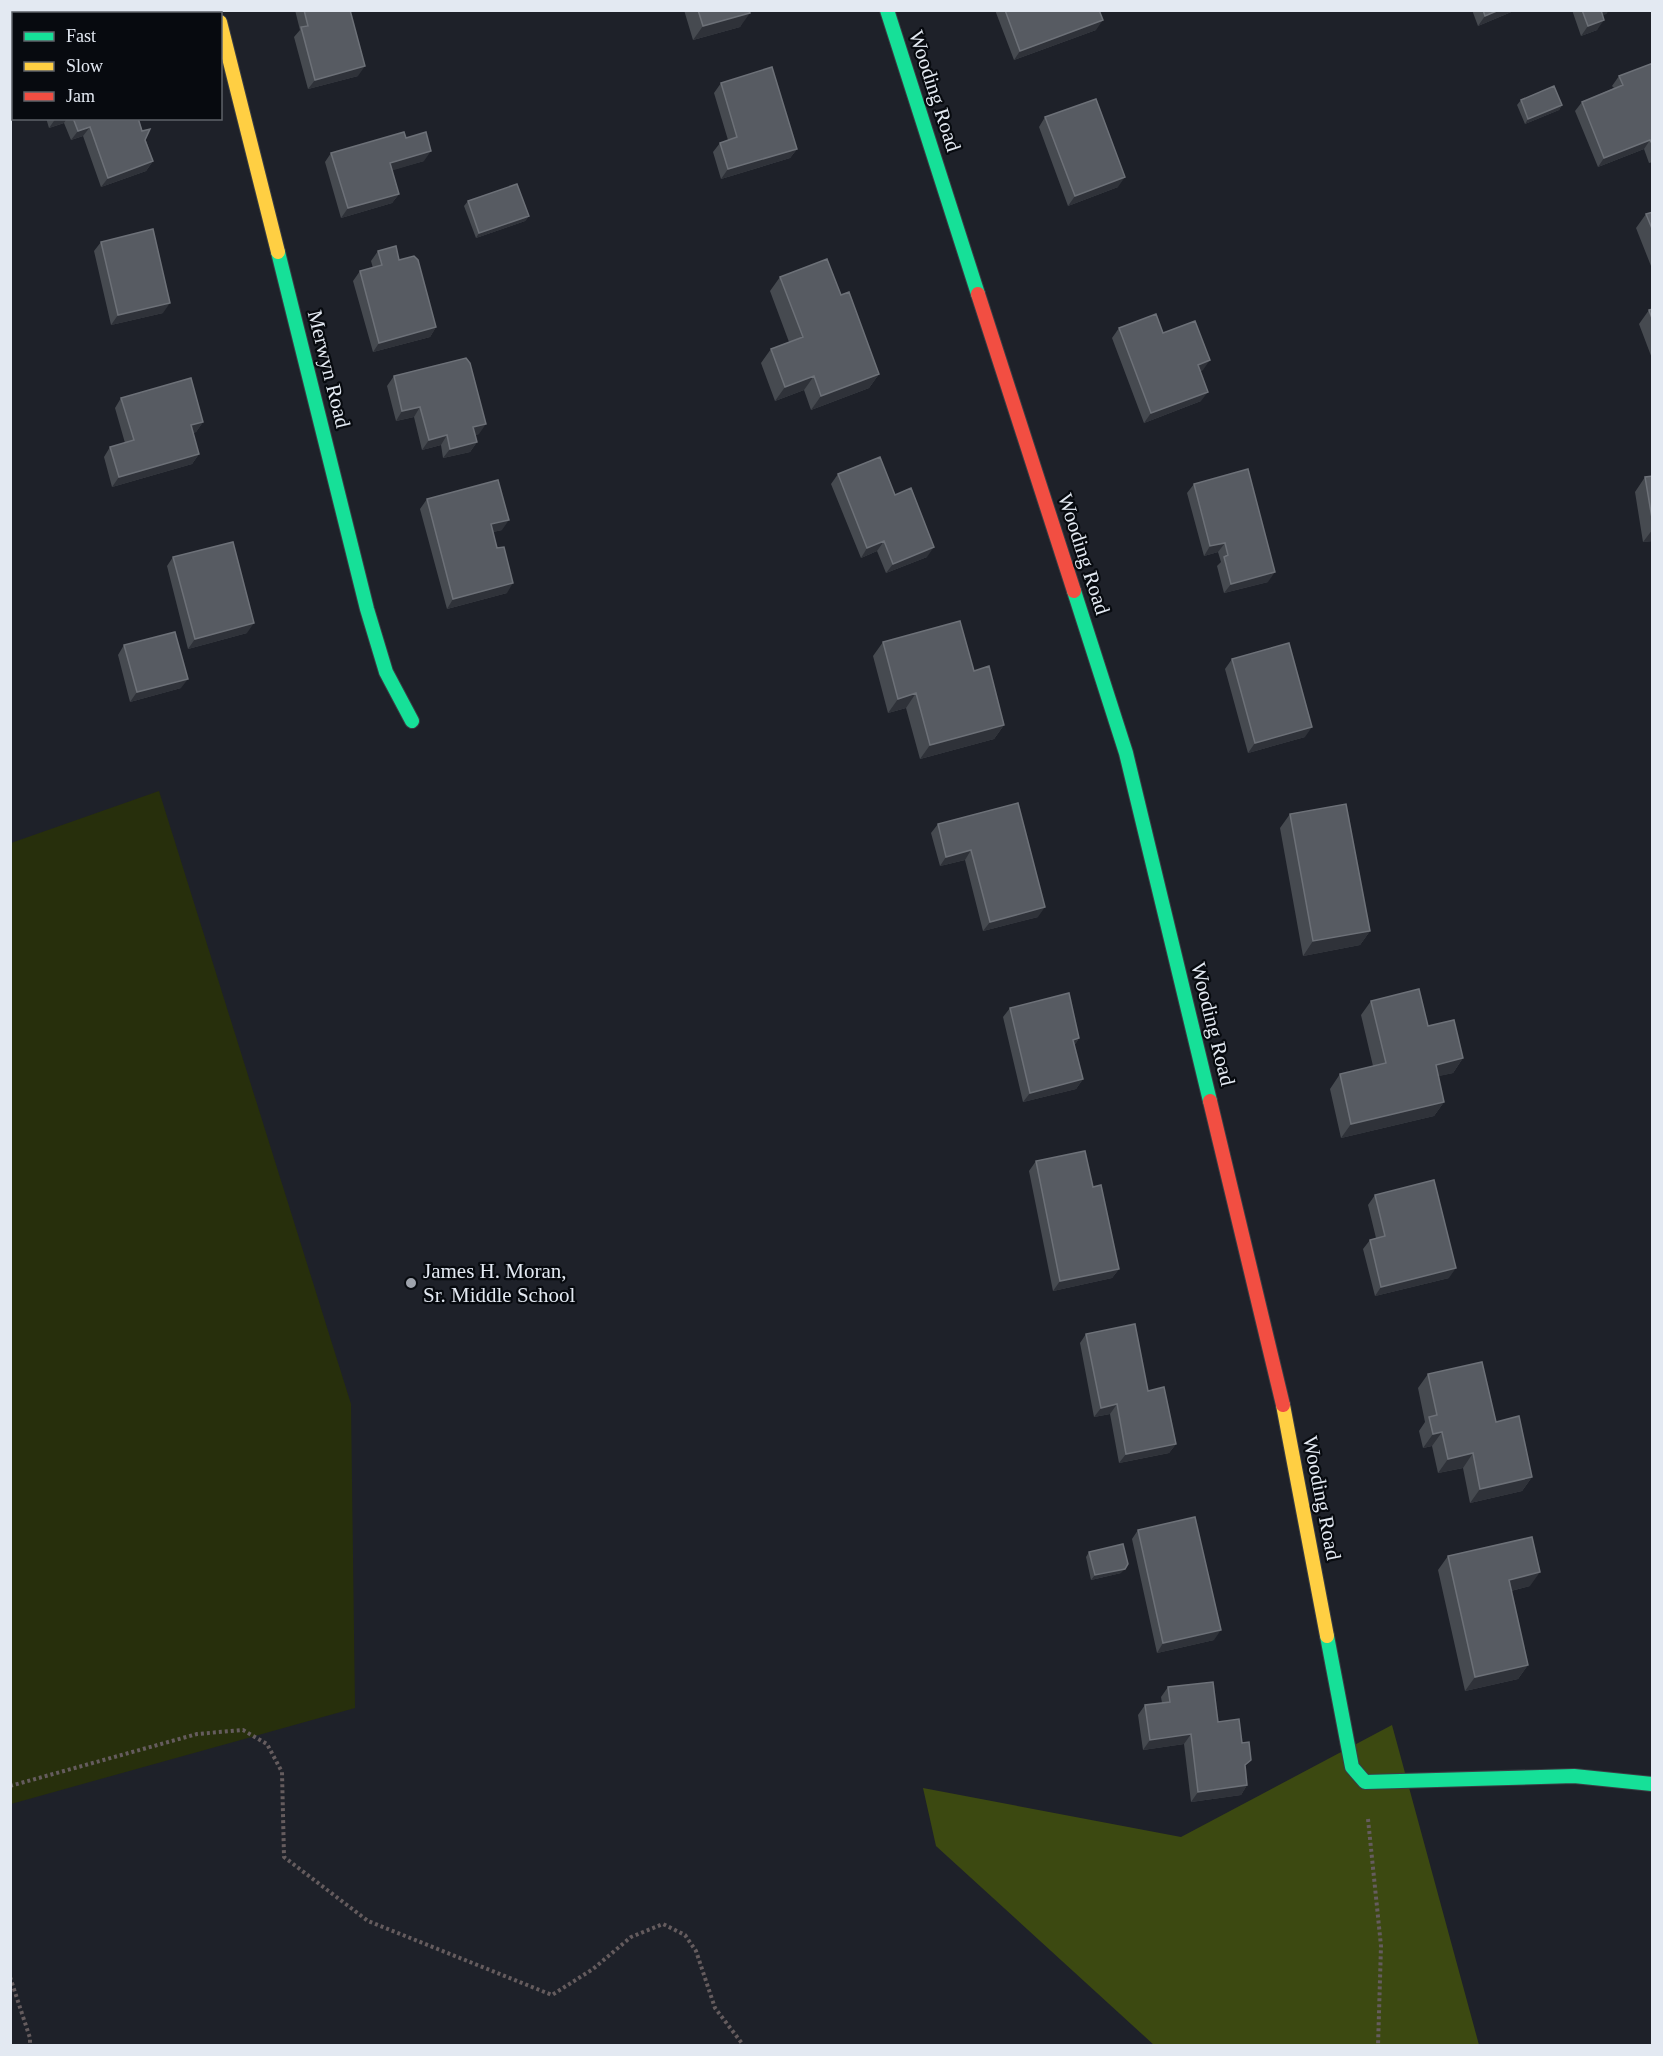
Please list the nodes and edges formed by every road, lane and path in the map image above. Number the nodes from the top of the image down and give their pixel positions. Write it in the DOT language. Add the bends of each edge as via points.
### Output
graph roads {
  1 [pos="887,10"];
  2 [pos="222,30"];
  3 [pos="412,721"];
  4 [pos="1365,1782"];
  5 [pos="1653,1784"];
  6 [pos="10,1786"];
  7 [pos="10,1977"];
  8 [pos="30,2046"];
  9 [pos="744,2046"];
  10 [pos="1378,2046"];
  1 -- 4 [label="street, Wooding Road" via="1126,753 1278,1381 1352,1767"];
  2 -- 3 [label="street, Merwyn Road" via="367,609 386,672"];
  4 -- 5 [label="street" via="1574,1776"];
  4 -- 10 [label="path" via="1381,1946"];
  6 -- 9 [label="path" via="197,1734 243,1730 267,1744 282,1772 284,1857 368,1921 552,1995 593,1969 631,1937 663,1924 685,1935 696,1951 715,2008"];
  7 -- 8 [label="path"];
}
